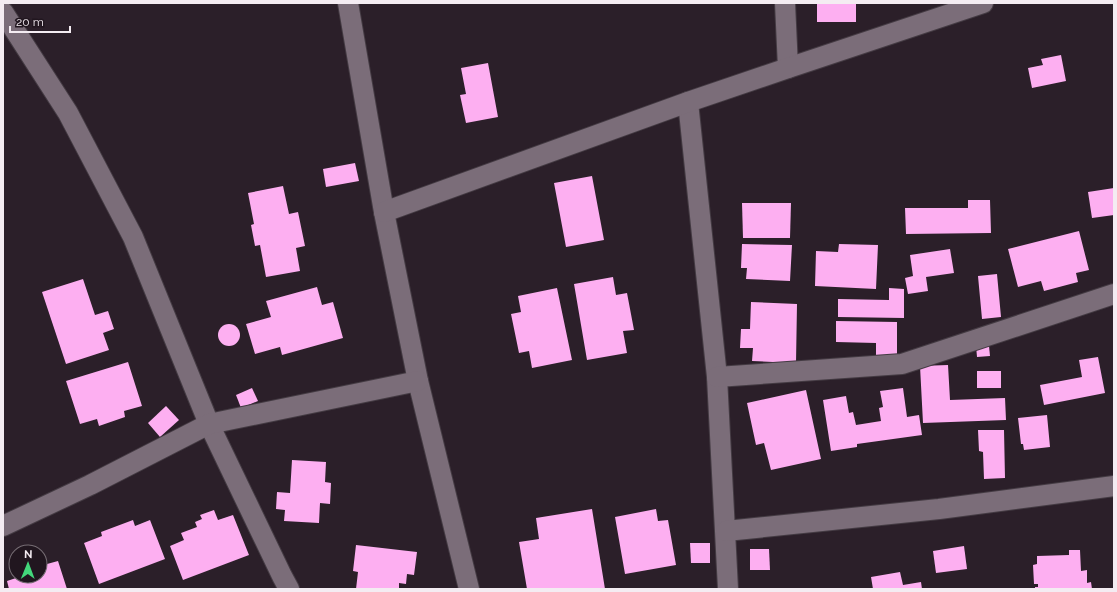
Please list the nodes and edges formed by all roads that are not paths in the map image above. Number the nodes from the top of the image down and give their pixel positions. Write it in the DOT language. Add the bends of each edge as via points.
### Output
graph roads {
  1 [pos="348,3"];
  2 [pos="785,3"];
  3 [pos="983,3"];
  4 [pos="3,12"];
  5 [pos="788,68"];
  6 [pos="688,102"];
  7 [pos="384,212"];
  8 [pos="1114,294"];
  9 [pos="717,377"];
  10 [pos="418,381"];
  11 [pos="209,424"];
  12 [pos="1114,486"];
  13 [pos="3,526"];
  14 [pos="726,532"];
  15 [pos="289,589"];
  16 [pos="469,589"];
  17 [pos="728,589"];
  1 -- 7 [label="street"];
  2 -- 5 [label="street"];
  3 -- 5 [label="street"];
  4 -- 11 [label="street" via="68,113 133,237"];
  5 -- 6 [label="street"];
  6 -- 7 [label="street"];
  6 -- 9 [label="street"];
  7 -- 10 [label="street"];
  8 -- 9 [label="street" via="902,364"];
  9 -- 14 [label="street"];
  10 -- 11 [label="street"];
  10 -- 16 [label="street"];
  11 -- 13 [label="street"];
  11 -- 15 [label="street"];
  12 -- 14 [label="street" via="939,509"];
  14 -- 17 [label="street"];
}
